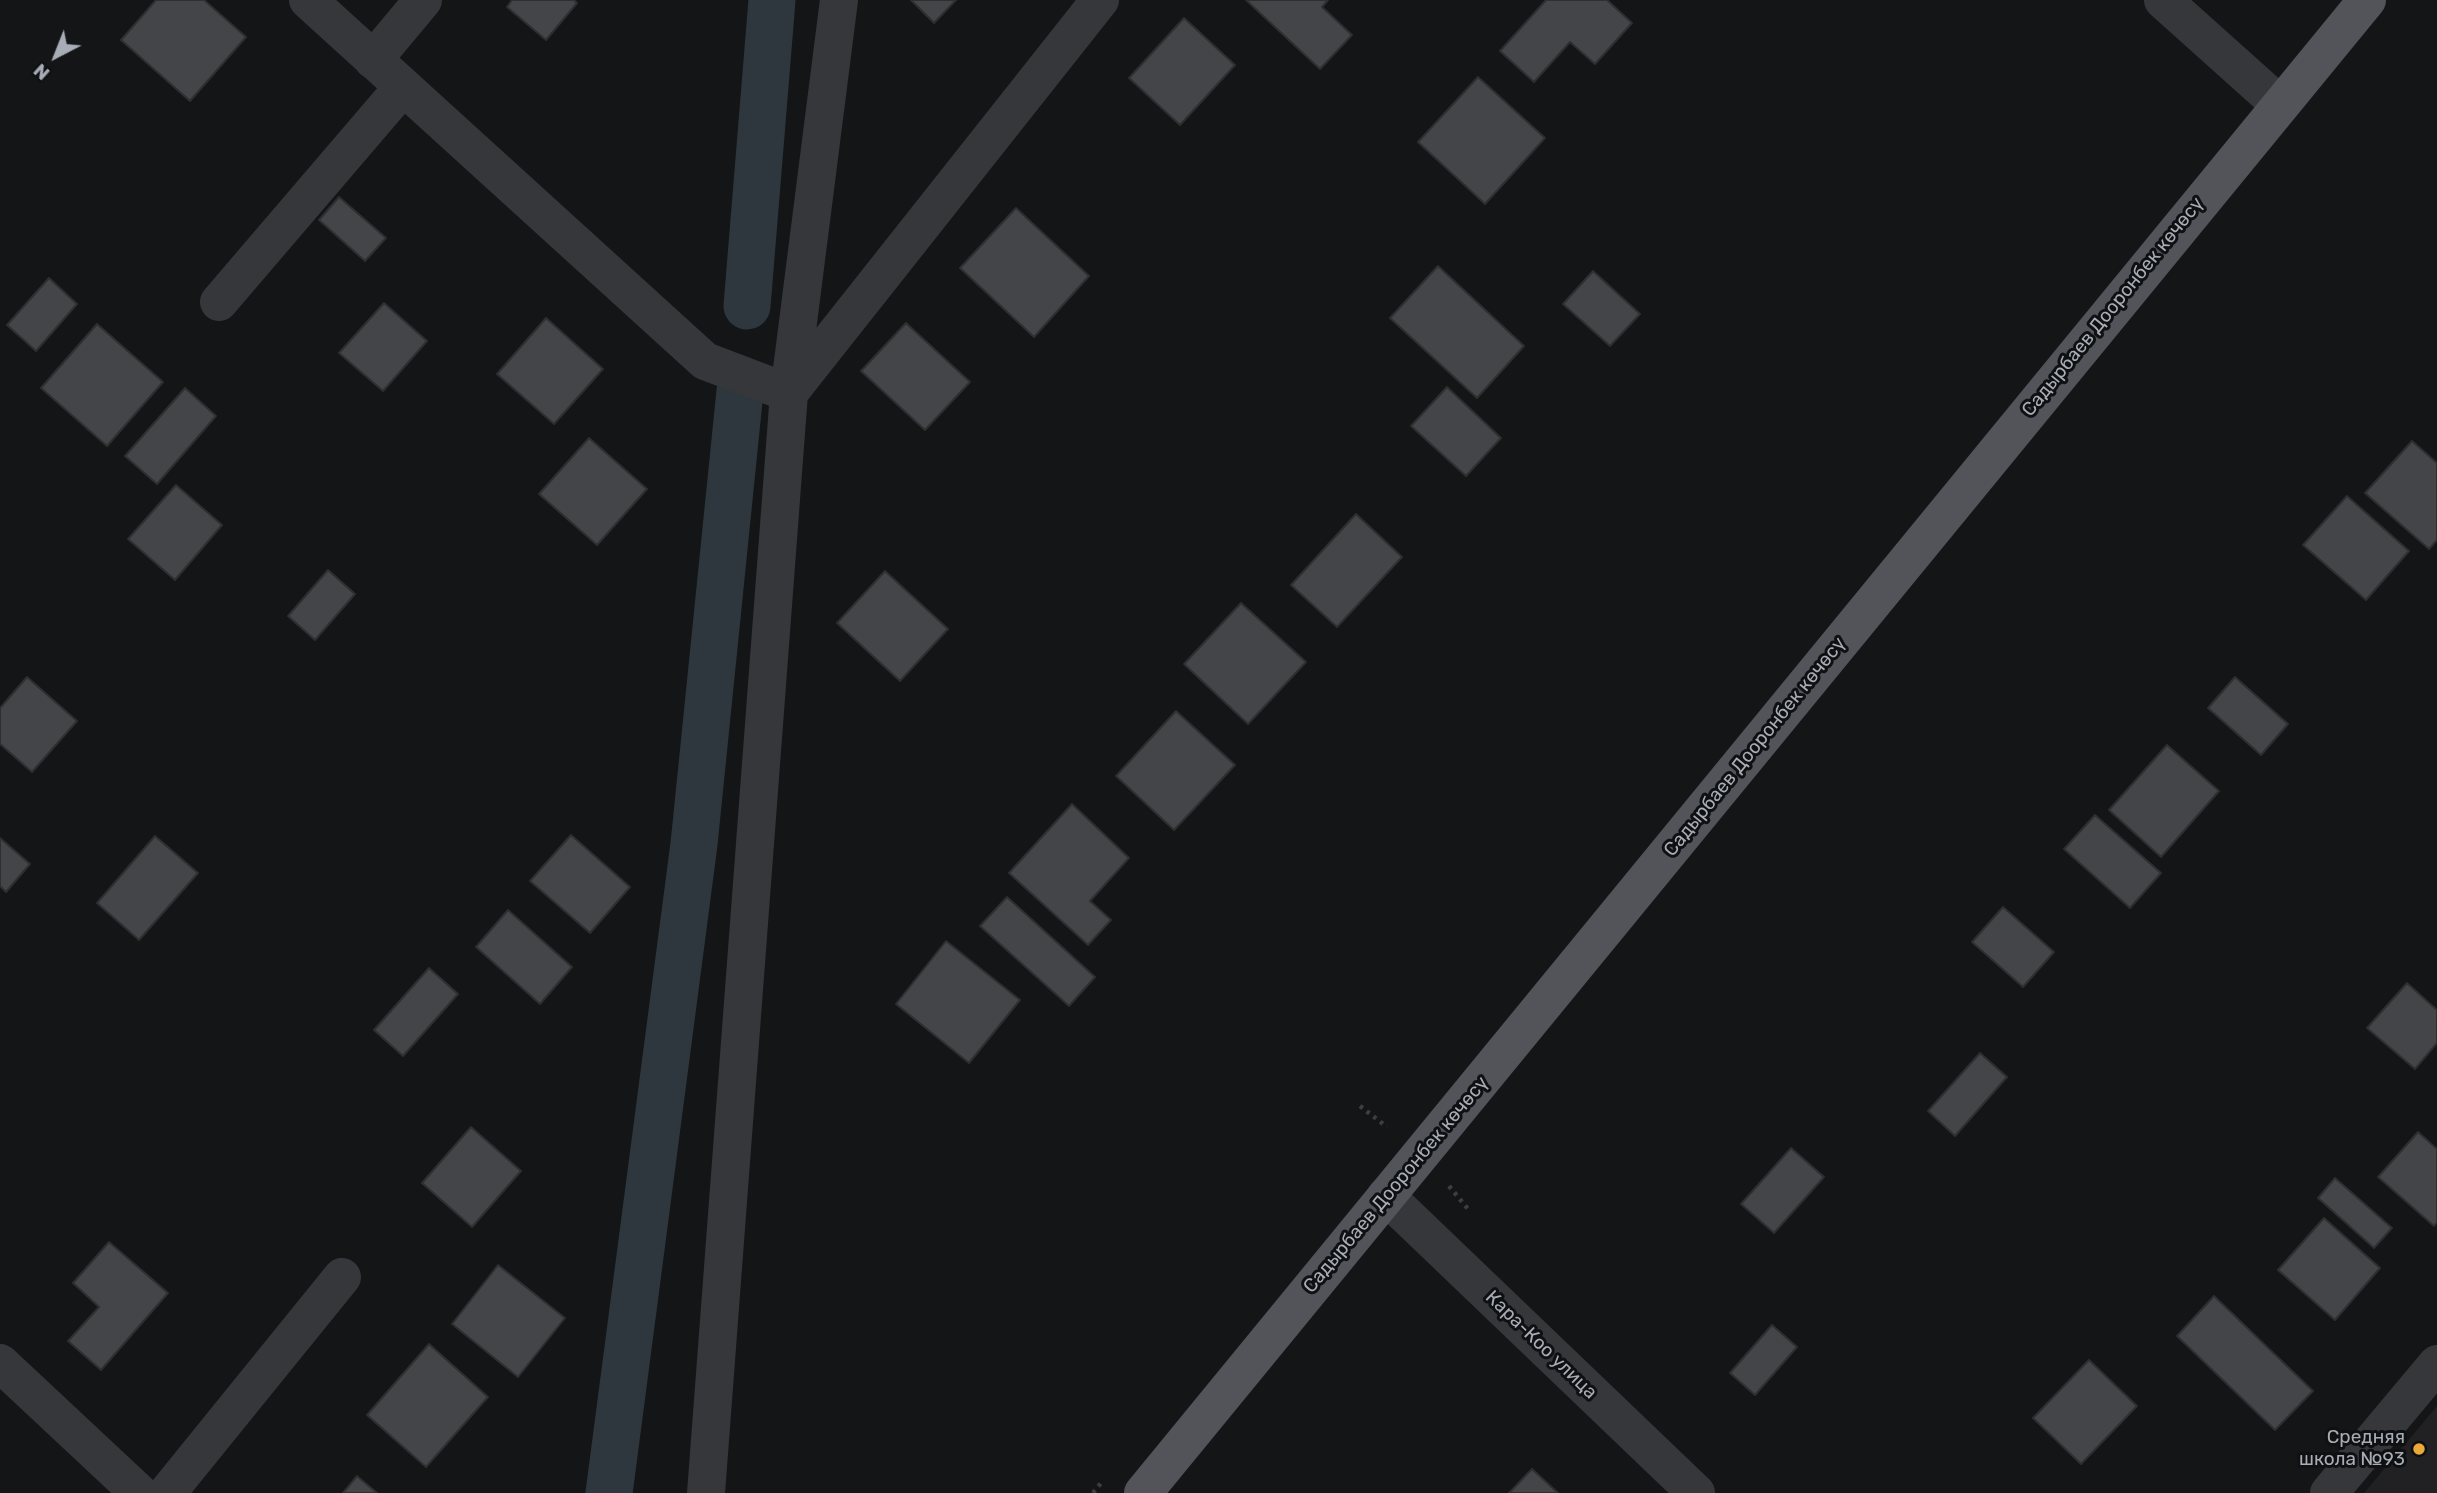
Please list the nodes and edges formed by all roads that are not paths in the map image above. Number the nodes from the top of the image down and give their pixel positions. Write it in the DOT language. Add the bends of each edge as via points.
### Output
graph roads {
  1 [pos="308,0"];
  2 [pos="423,0"];
  3 [pos="839,0"];
  4 [pos="1100,0"];
  5 [pos="2163,0"];
  6 [pos="2367,0"];
  7 [pos="373,60"];
  8 [pos="403,87"];
  9 [pos="2279,104"];
  10 [pos="219,302"];
  11 [pos="789,393"];
  12 [pos="1386,1196"];
  13 [pos="342,1277"];
  14 [pos="0,1363"];
  15 [pos="2437,1364"];
  16 [pos="139,1493"];
  17 [pos="167,1493"];
  18 [pos="706,1493"];
  19 [pos="1143,1493"];
  20 [pos="1696,1493"];
  21 [pos="2329,1493"];
  1 -- 7 [label="street"];
  2 -- 7 [label="street"];
  3 -- 11 [label="street"];
  4 -- 11 [label="street"];
  5 -- 9 [label="street"];
  6 -- 9 [label="main road, Садырбаев Дооронбек көчөсү"];
  7 -- 8 [label="street"];
  8 -- 10 [label="street"];
  8 -- 11 [label="street" via="705,361"];
  9 -- 12 [label="main road, Садырбаев Дооронбек көчөсү"];
  11 -- 18 [label="street"];
  12 -- 19 [label="main road, Садырбаев Дооронбек көчөсү"];
  12 -- 20 [label="street, Кара-Коо улица"];
  13 -- 17 [label="street"];
  14 -- 16 [label="street"];
  15 -- 21 [label="street"];
}
